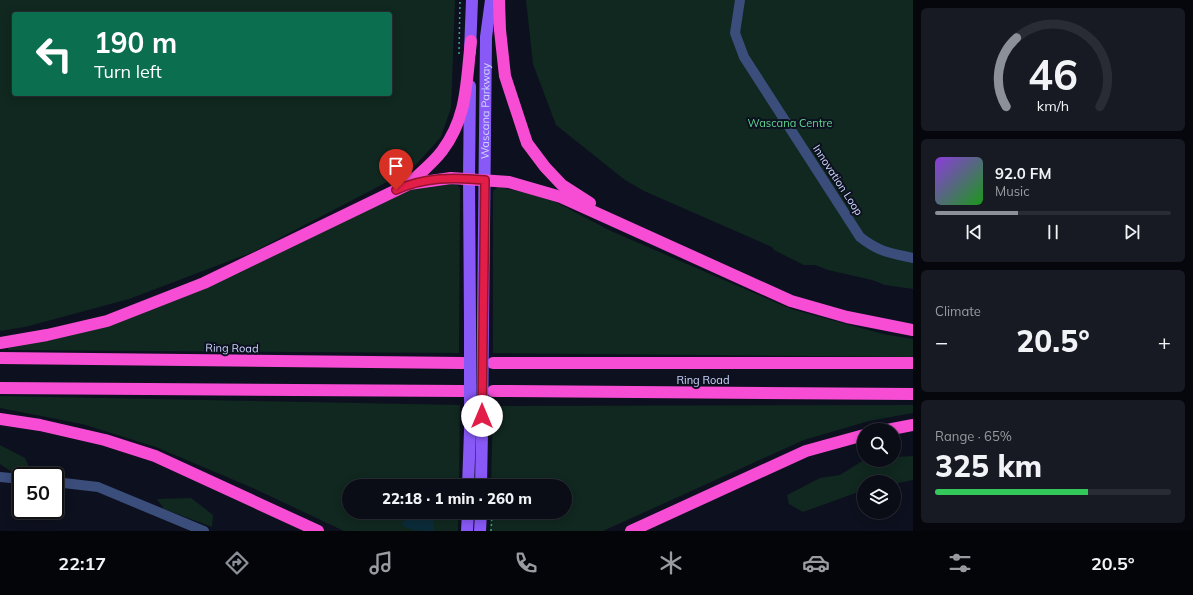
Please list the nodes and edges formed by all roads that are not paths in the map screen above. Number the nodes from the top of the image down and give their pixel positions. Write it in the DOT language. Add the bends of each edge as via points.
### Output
graph roads {
  1 [pos="472,0"];
  2 [pos="491,0"];
  3 [pos="499,0"];
  4 [pos="740,0"];
  5 [pos="470,41"];
  6 [pos="469,178"];
  7 [pos="485,180"];
  8 [pos="409,184"];
  9 [pos="628,227"];
  10 [pos="913,258"];
  11 [pos="913,330"];
  12 [pos="0,343"];
  13 [pos="0,358"];
  14 [pos="463,363"];
  15 [pos="493,363"];
  16 [pos="913,363"];
  17 [pos="0,388"];
  18 [pos="463,391"];
  19 [pos="493,391"];
  20 [pos="913,394"];
  21 [pos="0,419"];
  22 [pos="913,425"];
  23 [pos="901,427"];
  24 [pos="857,437"];
  25 [pos="0,476"];
  26 [pos="12,478"];
  27 [pos="468,479"];
  28 [pos="481,479"];
  29 [pos="64,483"];
  30 [pos="468,519"];
  31 [pos="481,519"];
  32 [pos="204,531"];
  33 [pos="318,531"];
  34 [pos="467,531"];
  35 [pos="480,531"];
  36 [pos="631,531"];
  1 -- 5 [label="main road, Wascana Parkway"];
  2 -- 7 [label="main road, Wascana Parkway" via="486,38"];
  3 -- 9 [label="highway" via="505,76 527,143 544,167 562,185"];
  4 -- 10 [label="street, Innovation Loop" via="734,33 744,57 860,237 885,252"];
  5 -- 6 [label="main road, Wascana Parkway"];
  5 -- 8 [label="highway" via="464,103 458,122 442,151"];
  6 -- 7 [label="highway"];
  6 -- 8 [label="highway"];
  6 -- 27 [label="main road, Wascana Parkway, bridge"];
  7 -- 9 [label="highway" via="509,182 561,197"];
  7 -- 28 [label="main road, Wascana Parkway, bridge"];
  8 -- 12 [label="highway" via="197,286 107,321"];
  9 -- 11 [label="highway" via="791,301 847,317"];
  13 -- 14 [label="highway, Ring Road"];
  15 -- 16 [label="highway, Ring Road"];
  17 -- 18 [label="highway"];
  19 -- 20 [label="highway, Ring Road"];
  21 -- 33 [label="highway" via="105,440 155,456"];
  22 -- 23 [label="highway"];
  24 -- 36 [label="highway" via="806,451"];
  25 -- 26 [label="street"];
  29 -- 32 [label="street" via="98,487"];
  30 -- 34 [label="main road"];
  31 -- 35 [label="main road"];
}
